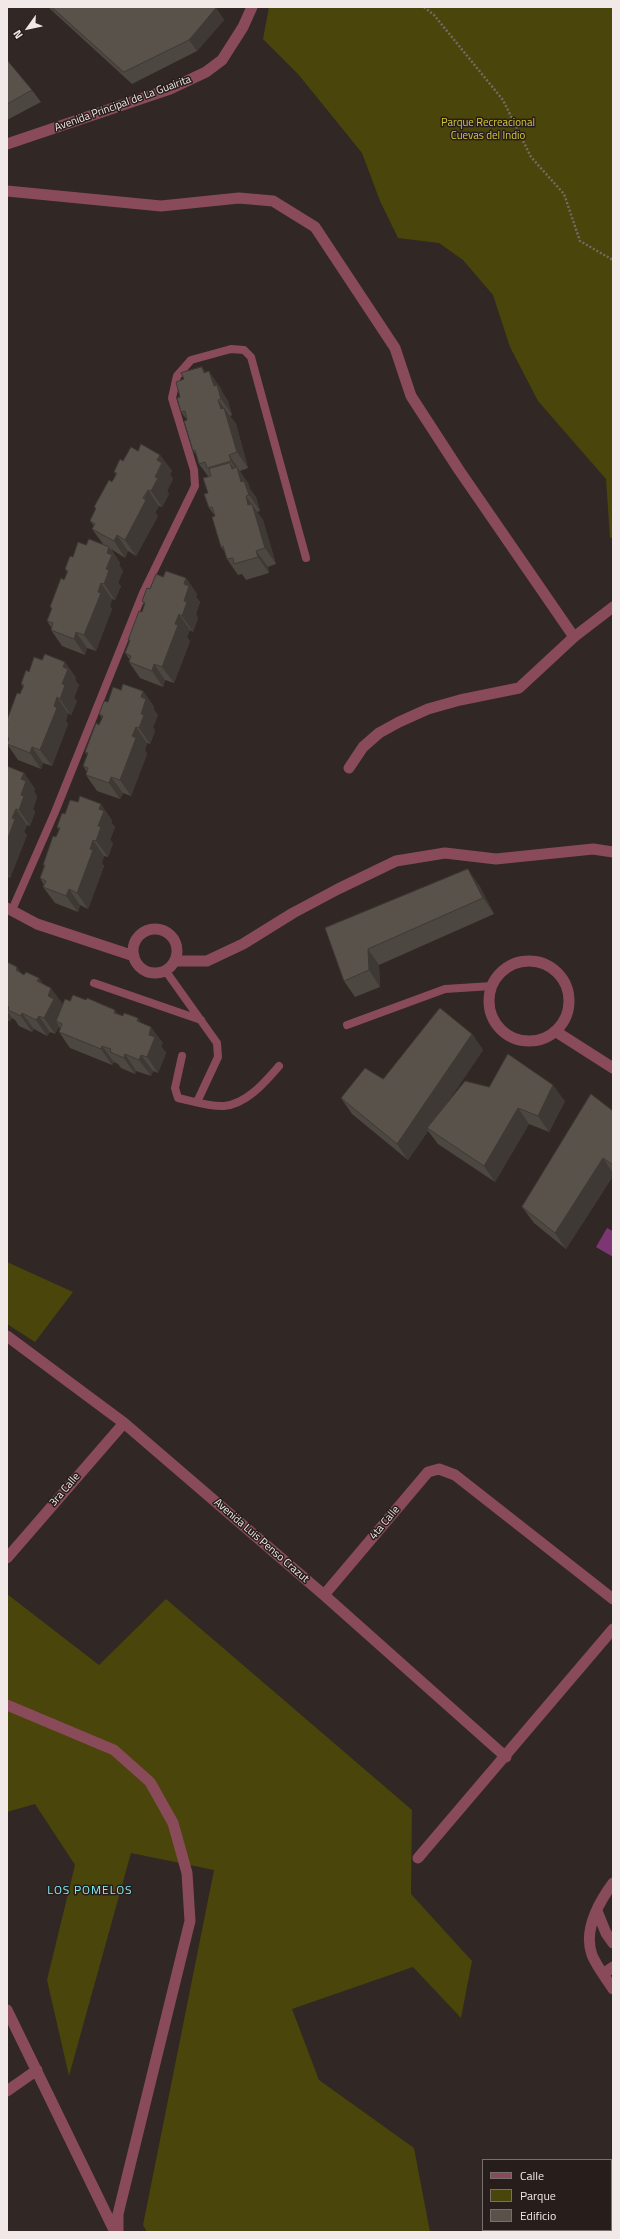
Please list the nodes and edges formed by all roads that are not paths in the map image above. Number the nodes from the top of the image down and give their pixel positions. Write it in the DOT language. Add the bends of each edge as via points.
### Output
graph roads {
  1 [pos="252,7"];
  2 [pos="7,144"];
  3 [pos="7,191"];
  4 [pos="306,558"];
  5 [pos="613,607"];
  6 [pos="574,637"];
  7 [pos="348,768"];
  8 [pos="613,852"];
  9 [pos="9,909"];
  10 [pos="134,956"];
  11 [pos="175,961"];
  12 [pos="165,970"];
  13 [pos="94,983"];
  14 [pos="492,986"];
  15 [pos="201,1020"];
  16 [pos="347,1024"];
  17 [pos="555,1031"];
  18 [pos="182,1056"];
  19 [pos="279,1066"];
  20 [pos="613,1068"];
  21 [pos="196,1102"];
  22 [pos="7,1336"];
  23 [pos="124,1423"];
  24 [pos="7,1558"];
  25 [pos="324,1595"];
  26 [pos="613,1599"];
  27 [pos="613,1630"];
  28 [pos="7,1705"];
  29 [pos="506,1757"];
  30 [pos="418,1858"];
  31 [pos="613,1883"];
  32 [pos="597,1911"];
  33 [pos="613,1942"];
  34 [pos="613,1967"];
  35 [pos="603,1974"];
  36 [pos="613,1989"];
  37 [pos="7,2010"];
  38 [pos="37,2070"];
  39 [pos="7,2091"];
  40 [pos="115,2232"];
  41 [pos="118,2232"];
  1 -- 2 [label="street, Avenida Principal de La Guairita" via="243,27 222,60 206,72 170,89"];
  3 -- 6 [label="street" via="162,206 239,198 273,201 315,227 395,348 411,396"];
  4 -- 9 [label="lane" via="251,357 244,350 231,349 191,360 177,376 172,398 194,470 195,486 143,593 55,812"];
  5 -- 6 [label="street"];
  6 -- 7 [label="street" via="519,688 460,700 399,722 379,733 363,747"];
  8 -- 11 [label="street" via="593,850 496,859 445,853 396,861 338,889 293,913 244,944 207,961"];
  9 -- 10 [label="street" via="37,924"];
  10 -- 11 [label="street" via="134,945 141,933 155,929 163,930 174,939 177,946"];
  10 -- 12 [label="street" via="139,966 145,970"];
  11 -- 12 [label="street"];
  12 -- 15 [label="lane"];
  13 -- 15 [label="lane"];
  14 -- 16 [label="lane" via="445,989"];
  14 -- 17 [label="street" via="489,998 491,1012 496,1024 506,1034 531,1041 544,1038"];
  14 -- 17 [label="street" via="499,974 514,963 534,962 547,965 565,984 569,996 564,1021"];
  15 -- 21 [label="lane" via="217,1043 218,1057"];
  17 -- 20 [label="street"];
  18 -- 21 [label="lane" via="176,1088 178,1098"];
  19 -- 21 [label="lane" via="259,1088 236,1103 224,1106"];
  22 -- 23 [label="street, Avenida Luis Penso Crazut"];
  23 -- 24 [label="street, 3ra Calle"];
  23 -- 25 [label="street, Avenida Luis Penso Crazut"];
  25 -- 26 [label="street, 4ta Calle" via="428,1472 439,1469 455,1475"];
  25 -- 29 [label="street, Avenida Luis Penso Crazut"];
  27 -- 29 [label="street"];
  28 -- 41 [label="street" via="114,1750 150,1782 173,1823 187,1873 190,1921 118,2214"];
  29 -- 30 [label="street"];
  31 -- 32 [label="street"];
  32 -- 33 [label="street" via="606,1933"];
  32 -- 35 [label="street" via="590,1931 590,1944 592,1955"];
  34 -- 35 [label="street"];
  35 -- 36 [label="street"];
  37 -- 38 [label="street"];
  38 -- 39 [label="street"];
  38 -- 40 [label="street"];
}
